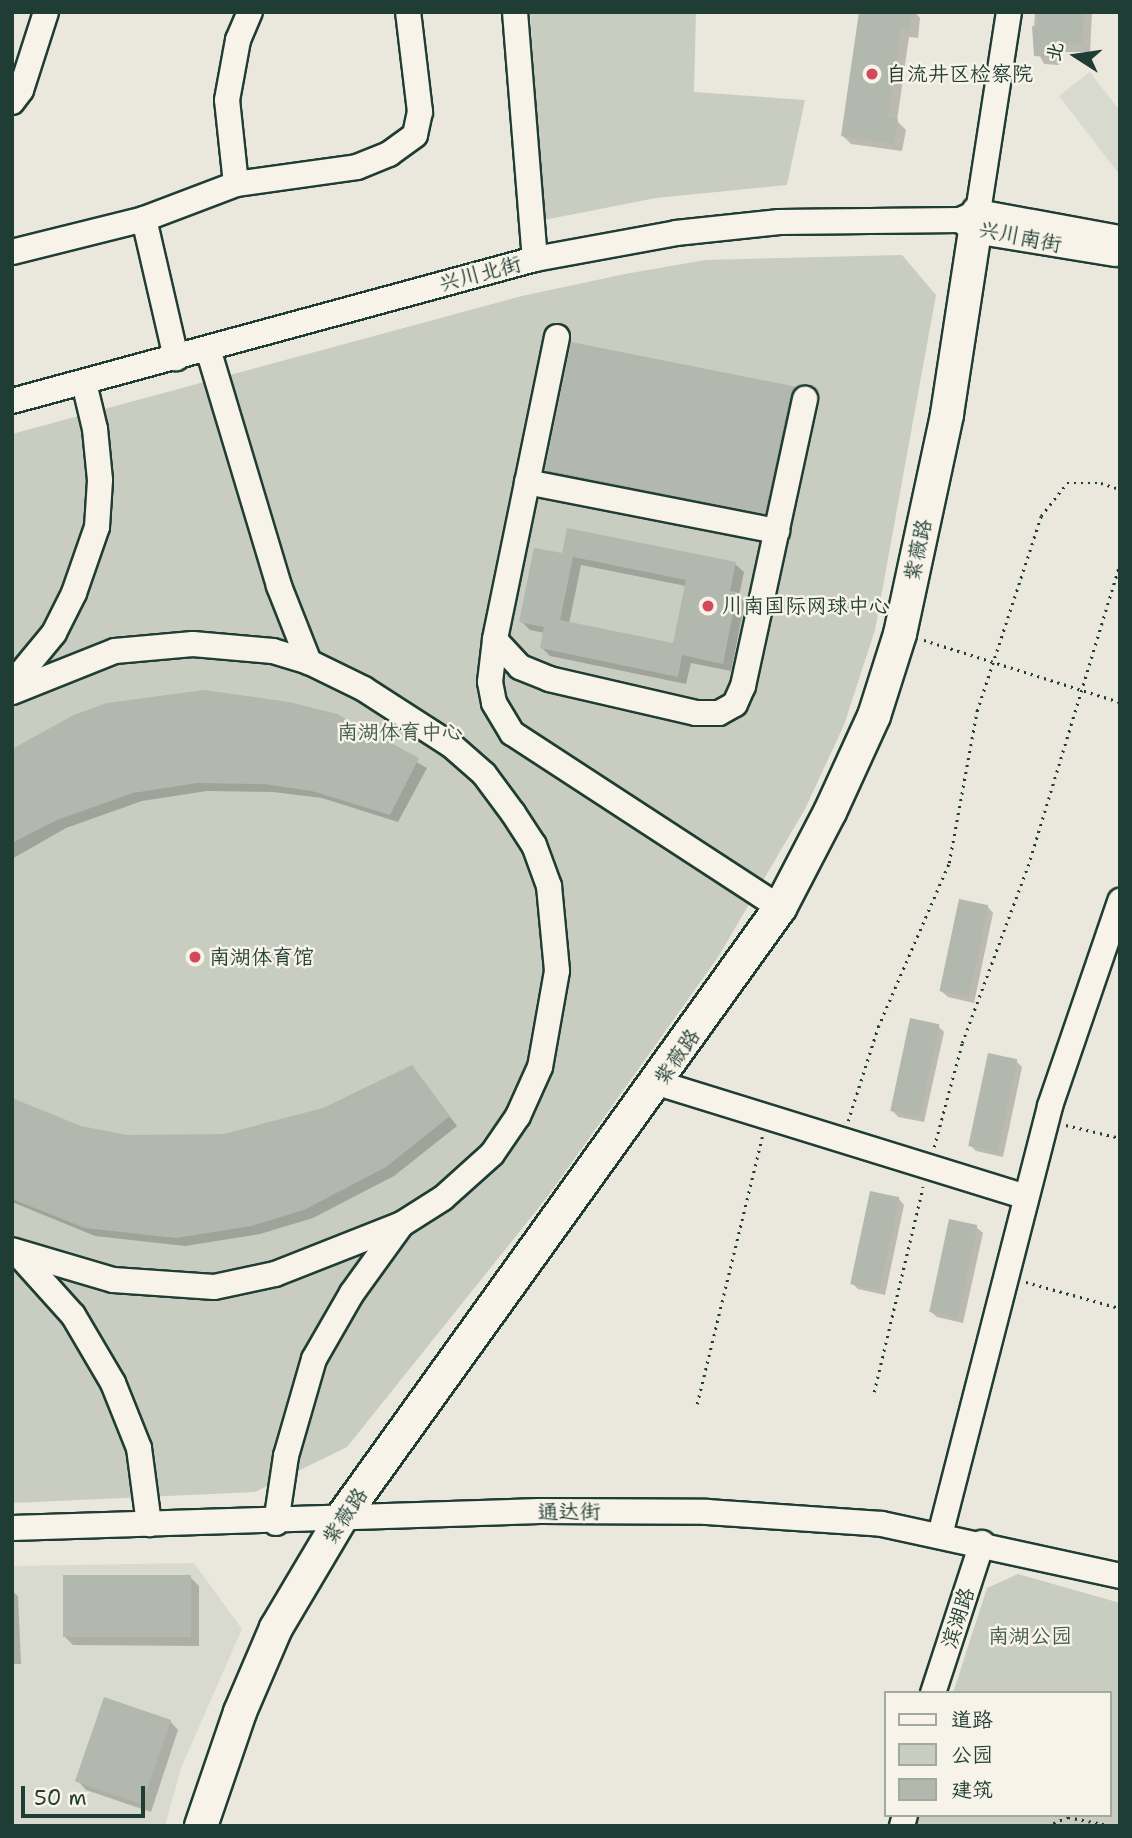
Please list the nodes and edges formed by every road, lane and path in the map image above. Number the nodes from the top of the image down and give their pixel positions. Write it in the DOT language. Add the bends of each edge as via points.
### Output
graph roads {
  1 [pos="46,12"];
  2 [pos="250,12"];
  3 [pos="408,12"];
  4 [pos="515,12"];
  5 [pos="1009,12"];
  6 [pos="12,102"];
  7 [pos="236,184"];
  8 [pos="144,219"];
  9 [pos="971,221"];
  10 [pos="1120,238"];
  11 [pos="12,252"];
  12 [pos="1120,255"];
  13 [pos="535,259"];
  14 [pos="557,337"];
  15 [pos="208,349"];
  16 [pos="176,358"];
  17 [pos="84,383"];
  18 [pos="805,399"];
  19 [pos="12,401"];
  20 [pos="527,482"];
  21 [pos="1120,489"];
  22 [pos="777,531"];
  23 [pos="1120,563"];
  24 [pos="900,634"];
  25 [pos="495,640"];
  26 [pos="309,662"];
  27 [pos="12,684"];
  28 [pos="1082,690"];
  29 [pos="12,692"];
  30 [pos="1120,702"];
  31 [pos="1120,901"];
  32 [pos="780,908"];
  33 [pos="659,1083"];
  34 [pos="767,1117"];
  35 [pos="1046,1120"];
  36 [pos="1120,1138"];
  37 [pos="842,1140"];
  38 [pos="928,1167"];
  39 [pos="1026,1198"];
  40 [pos="402,1223"];
  41 [pos="14,1250"];
  42 [pos="1006,1277"];
  43 [pos="1120,1308"];
  44 [pos="874,1392"];
  45 [pos="697,1404"];
  46 [pos="340,1520"];
  47 [pos="276,1522"];
  48 [pos="149,1524"];
  49 [pos="12,1528"];
  50 [pos="940,1535"];
  51 [pos="982,1543"];
  52 [pos="1120,1576"];
  53 [pos="934,1691"];
  54 [pos="201,1826"];
  55 [pos="1047,1826"];
  56 [pos="1113,1826"];
  1 -- 6 [label="street" via="21,90"];
  2 -- 7 [label="street" via="238,40 227,100"];
  3 -- 7 [label="street" via="420,112 415,135 389,154 357,167"];
  4 -- 13 [label="street"];
  5 -- 9 [label="street"];
  7 -- 8 [label="street"];
  8 -- 11 [label="street"];
  8 -- 16 [label="street"];
  9 -- 10 [label="street, 兴川南街"];
  9 -- 12 [label="street, 兴川南街"];
  9 -- 13 [label="street, 兴川北街" via="779,222 676,233"];
  9 -- 24 [label="main road, 紫薇路" via="947,414"];
  13 -- 15 [label="street, 兴川北街"];
  14 -- 20 [label="street"];
  15 -- 16 [label="street, 兴川北街"];
  15 -- 26 [label="street" via="279,586"];
  16 -- 17 [label="street, 兴川北街"];
  17 -- 19 [label="street, 兴川北街"];
  17 -- 27 [label="street" via="96,429 97,527 54,633"];
  18 -- 22 [label="street"];
  20 -- 22 [label="street"];
  20 -- 25 [label="street"];
  21 -- 37 [label="path" via="1101,483 1067,483 1041,516 976,711 949,863 878,1027"];
  22 -- 25 [label="street" via="743,686 736,704 719,713 695,713 549,680 520,667"];
  23 -- 28 [label="path"];
  24 -- 28 [label="path" via="963,649"];
  24 -- 32 [label="main road, 紫薇路" via="874,716"];
  25 -- 32 [label="street" via="490,682 494,703 512,733"];
  26 -- 29 [label="street" via="240,647 156,645 115,652"];
  26 -- 40 [label="street" via="410,715 484,774 534,845 549,886 557,971 540,1067 518,1116 492,1154 443,1198"];
  28 -- 30 [label="path"];
  28 -- 38 [label="path" via="1028,866 962,1043"];
  31 -- 35 [label="street"];
  32 -- 33 [label="main road, 紫薇路"];
  33 -- 34 [label="street"];
  33 -- 46 [label="main road, 紫薇路"];
  34 -- 37 [label="street"];
  34 -- 45 [label="path"];
  35 -- 36 [label="path"];
  35 -- 39 [label="street"];
  37 -- 38 [label="street"];
  38 -- 39 [label="street"];
  38 -- 44 [label="path"];
  39 -- 42 [label="street"];
  40 -- 41 [label="street" via="275,1274 214,1287 113,1280"];
  40 -- 47 [label="street" via="352,1293 314,1359 286,1456"];
  41 -- 48 [label="street" via="73,1315 113,1383 139,1448"];
  42 -- 43 [label="path"];
  42 -- 50 [label="street"];
  46 -- 47 [label="street, 通达街"];
  46 -- 50 [label="street, 通达街" via="540,1511 707,1512 882,1524"];
  46 -- 54 [label="main road, 紫薇路" via="276,1628 240,1712"];
  47 -- 48 [label="street, 通达街"];
  48 -- 49 [label="street, 通达街"];
  50 -- 51 [label="street, 通达街"];
  51 -- 52 [label="street, 通达街"];
  51 -- 53 [label="street, 滨湖路"];
  55 -- 56 [label="path" via="1068,1817"];
}
